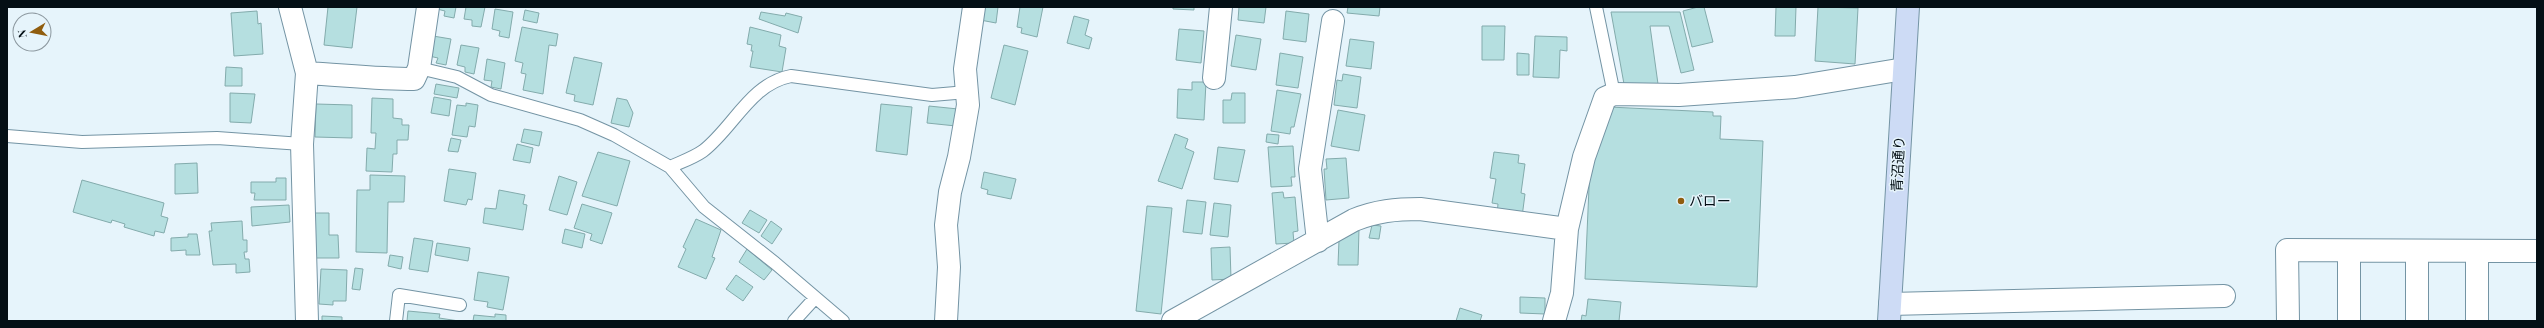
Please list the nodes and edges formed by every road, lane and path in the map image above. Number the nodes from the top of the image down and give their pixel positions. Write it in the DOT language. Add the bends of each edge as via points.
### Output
graph roads {
  1 [pos="290,7"];
  2 [pos="428,7"];
  3 [pos="974,7"];
  4 [pos="1221,7"];
  5 [pos="1596,7"];
  6 [pos="1908,7"];
  7 [pos="1334,21"];
  8 [pos="419,68"];
  9 [pos="1904,69"];
  10 [pos="307,73"];
  11 [pos="1214,78"];
  12 [pos="967,92"];
  13 [pos="1614,94"];
  14 [pos="7,136"];
  15 [pos="302,144"];
  16 [pos="670,167"];
  17 [pos="1568,230"];
  18 [pos="1318,241"];
  19 [pos="2537,250"];
  20 [pos="2349,251"];
  21 [pos="2417,251"];
  22 [pos="2477,251"];
  23 [pos="2224,296"];
  24 [pos="815,298"];
  25 [pos="460,305"];
  26 [pos="1890,312"];
  27 [pos="307,321"];
  28 [pos="396,321"];
  29 [pos="794,321"];
  30 [pos="842,321"];
  31 [pos="946,321"];
  32 [pos="1173,321"];
  33 [pos="1554,321"];
  34 [pos="2288,321"];
  35 [pos="2349,321"];
  36 [pos="2416,321"];
  37 [pos="2477,321"];
  1 -- 10 [label="street"];
  2 -- 8 [label="street"];
  3 -- 12 [label="street" via="965,69"];
  4 -- 11 [label="street"];
  5 -- 13 [label="lane"];
  6 -- 9 [label="street, 青沼通り"];
  7 -- 18 [label="street" via="1310,168"];
  8 -- 10 [label="street" via="414,79 365,79"];
  8 -- 16 [label="lane" via="456,77 491,95 580,120 614,135"];
  9 -- 13 [label="street" via="1795,87 1679,95"];
  9 -- 26 [label="street, 青沼通り"];
  10 -- 15 [label="street"];
  12 -- 16 [label="lane" via="932,95 791,76 777,79 758,92 704,150"];
  12 -- 31 [label="street" via="968,105 950,192 946,226 949,267"];
  13 -- 17 [label="street" via="1605,98 1584,157"];
  14 -- 15 [label="lane" via="82,142 217,138"];
  15 -- 27 [label="street"];
  16 -- 24 [label="lane" via="704,207"];
  17 -- 18 [label="street" via="1420,209 1396,209 1371,213"];
  17 -- 33 [label="street" via="1562,293"];
  18 -- 32 [label="street"];
  19 -- 22 [label="street"];
  20 -- 21 [label="street"];
  20 -- 34 [label="street" via="2287,250"];
  20 -- 35 [label="street"];
  21 -- 22 [label="street"];
  21 -- 36 [label="street"];
  22 -- 37 [label="street"];
  23 -- 26 [label="street"];
  24 -- 29 [label="lane"];
  24 -- 30 [label="lane"];
  25 -- 28 [label="lane" via="399,295"];
}
